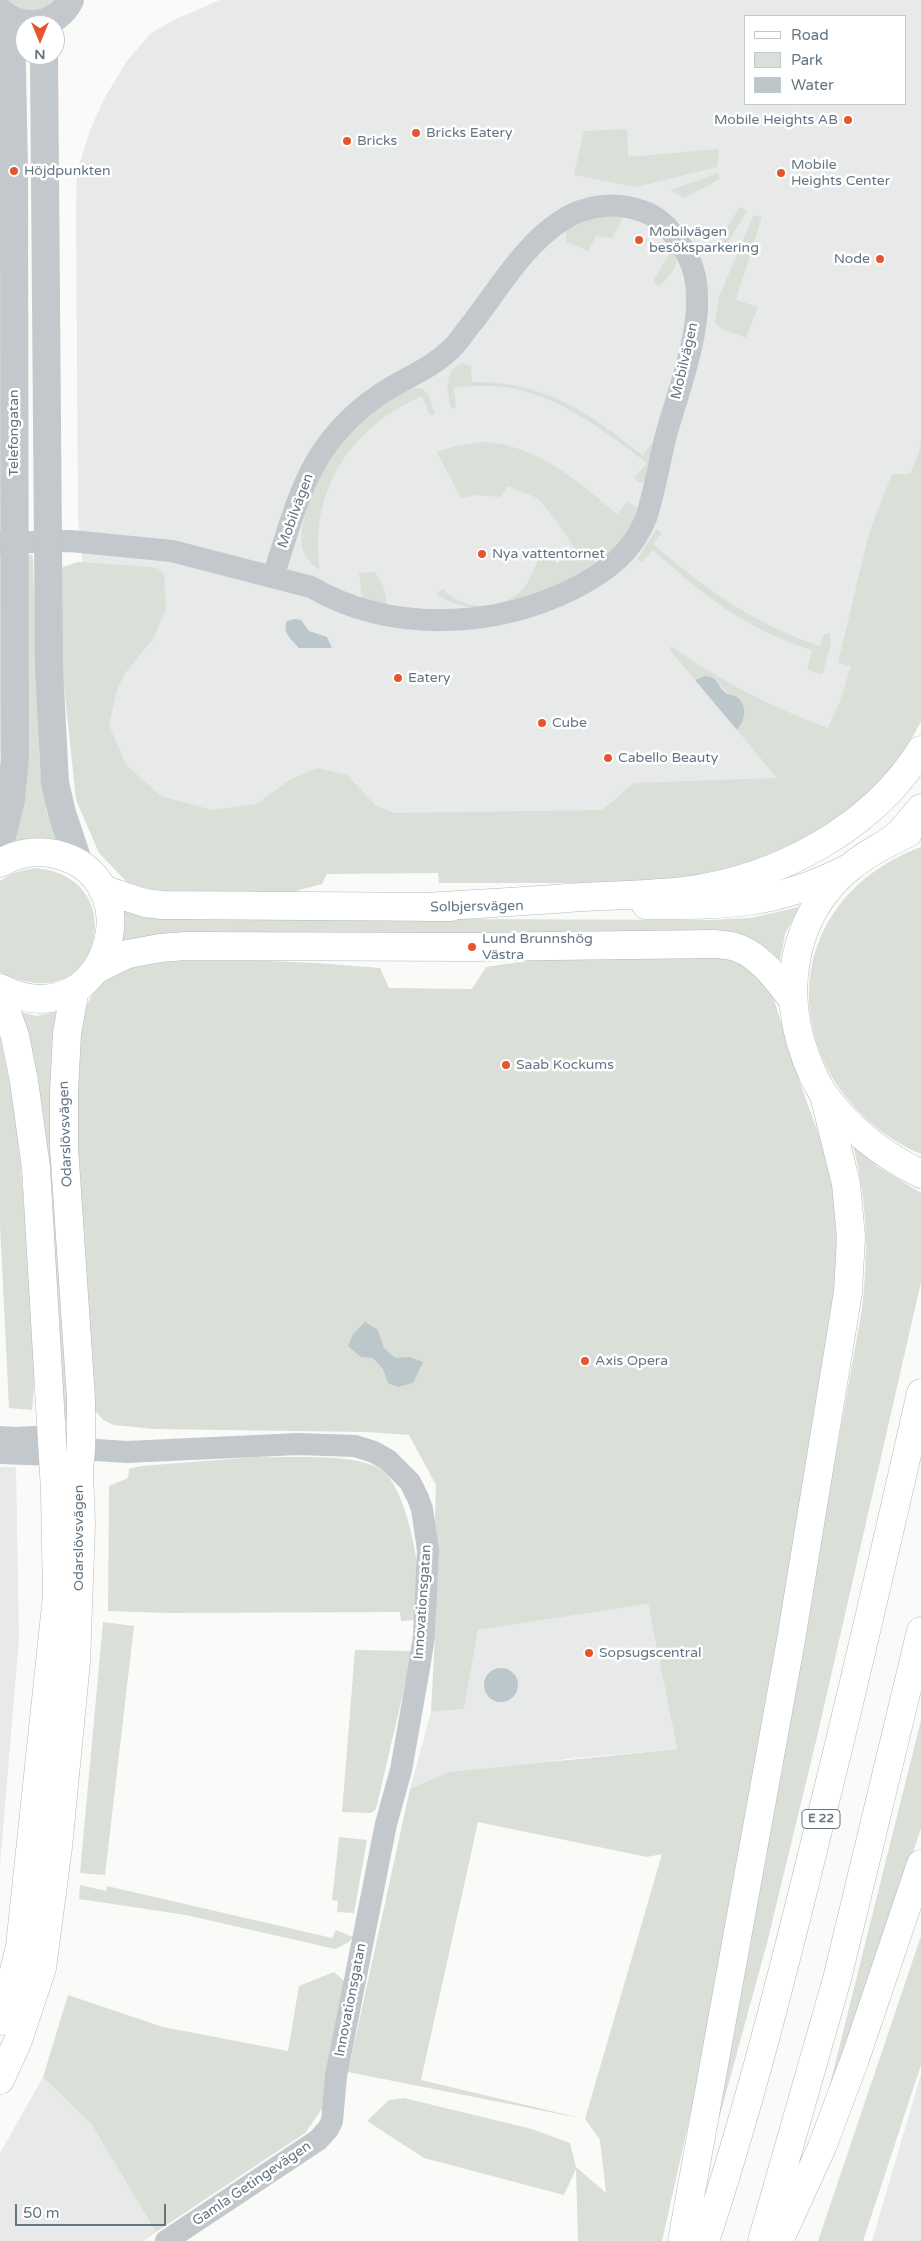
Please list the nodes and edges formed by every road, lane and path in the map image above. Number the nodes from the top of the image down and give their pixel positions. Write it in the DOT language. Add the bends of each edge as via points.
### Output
graph roads {
  1 [pos="65,9"];
  2 [pos="4,17"];
  3 [pos="44,65"];
  4 [pos="7,311"];
  5 [pos="47,541"];
  6 [pos="7,542"];
  7 [pos="273,576"];
  8 [pos="921,750"];
  9 [pos="921,808"];
  10 [pos="921,828"];
  11 [pos="887,843"];
  12 [pos="0,845"];
  13 [pos="0,863"];
  14 [pos="79,864"];
  15 [pos="848,868"];
  16 [pos="102,889"];
  17 [pos="426,907"];
  18 [pos="97,969"];
  19 [pos="0,988"];
  20 [pos="76,988"];
  21 [pos="0,993"];
  22 [pos="793,1000"];
  23 [pos="824,1095"];
  24 [pos="921,1174"];
  25 [pos="921,1394"];
  26 [pos="0,1437"];
  27 [pos="52,1445"];
  28 [pos="81,1450"];
  29 [pos="0,1454"];
  30 [pos="921,1631"];
  31 [pos="921,1864"];
  32 [pos="0,2021"];
  33 [pos="0,2080"];
  34 [pos="332,2121"];
  35 [pos="166,2241"];
  36 [pos="682,2241"];
  37 [pos="705,2241"];
  38 [pos="762,2241"];
  39 [pos="779,2241"];
  1 -- 2 [label="street" via="36,25 21,24"];
  2 -- 4 [label="street, Telefongatan"];
  3 -- 5 [label="street"];
  4 -- 6 [label="street, Telefongatan"];
  5 -- 6 [label="street, Mobilvägen"];
  5 -- 7 [label="street, Mobilvägen" via="172,551 246,572"];
  5 -- 14 [label="street" via="55,782"];
  6 -- 12 [label="street, Telefongatan" via="15,758 11,799"];
  7 -- 7 [label="street, Mobilvägen" via="310,587 366,611 412,618 449,619 504,614 542,603 589,580 622,557 640,533 646,518 695,327 694,270 671,230 647,212 614,205 579,212 547,231 515,265 451,349 346,421 323,448 304,485"];
  8 -- 17 [label="main road" via="901,778 859,819 837,835 768,870 685,890"];
  9 -- 11 [label="main road"];
  10 -- 11 [label="main road"];
  11 -- 15 [label="main road"];
  13 -- 14 [label="main road" via="26,853 45,852"];
  14 -- 16 [label="main road"];
  15 -- 17 [label="main road, Solbjersvägen" via="790,894 737,904"];
  15 -- 22 [label="main road" via="827,892 802,935 794,965"];
  16 -- 17 [label="main road, Solbjersvägen" via="162,905"];
  16 -- 18 [label="main road" via="112,921 106,954"];
  18 -- 20 [label="main road"];
  18 -- 22 [label="main road" via="128,954 186,946 714,944 737,947 753,956 774,975"];
  19 -- 20 [label="main road" via="12,995 44,999 61,996"];
  20 -- 28 [label="main road, Odarslövsvägen" via="65,1051 64,1120 81,1398"];
  21 -- 27 [label="main road, Odarslövsvägen" via="15,1036 36,1168"];
  22 -- 23 [label="main road" via="800,1042"];
  23 -- 24 [label="main road" via="863,1136"];
  23 -- 36 [label="main road" via="846,1184 851,1237 848,1292 789,1650"];
  25 -- 37 [label="main road, E 22" via="784,1970"];
  26 -- 27 [label="street"];
  27 -- 28 [label="street, Innovationsgatan"];
  27 -- 29 [label="street"];
  27 -- 32 [label="main road, Odarslövsvägen" via="57,1596 20,1946"];
  28 -- 33 [label="main road, Odarslövsvägen" via="76,1662 51,1907 42,1968 17,2043"];
  28 -- 34 [label="street, Innovationsgatan" via="127,1452 298,1444 355,1446 388,1460 410,1482 418,1498 428,1550 424,1636 401,1770 386,1824 336,2076"];
  30 -- 38 [label="main road" via="837,1979"];
  31 -- 39 [label="main road" via="822,2147"];
  34 -- 35 [label="street, Gamla Getingevägen" via="318,2140"];
}
